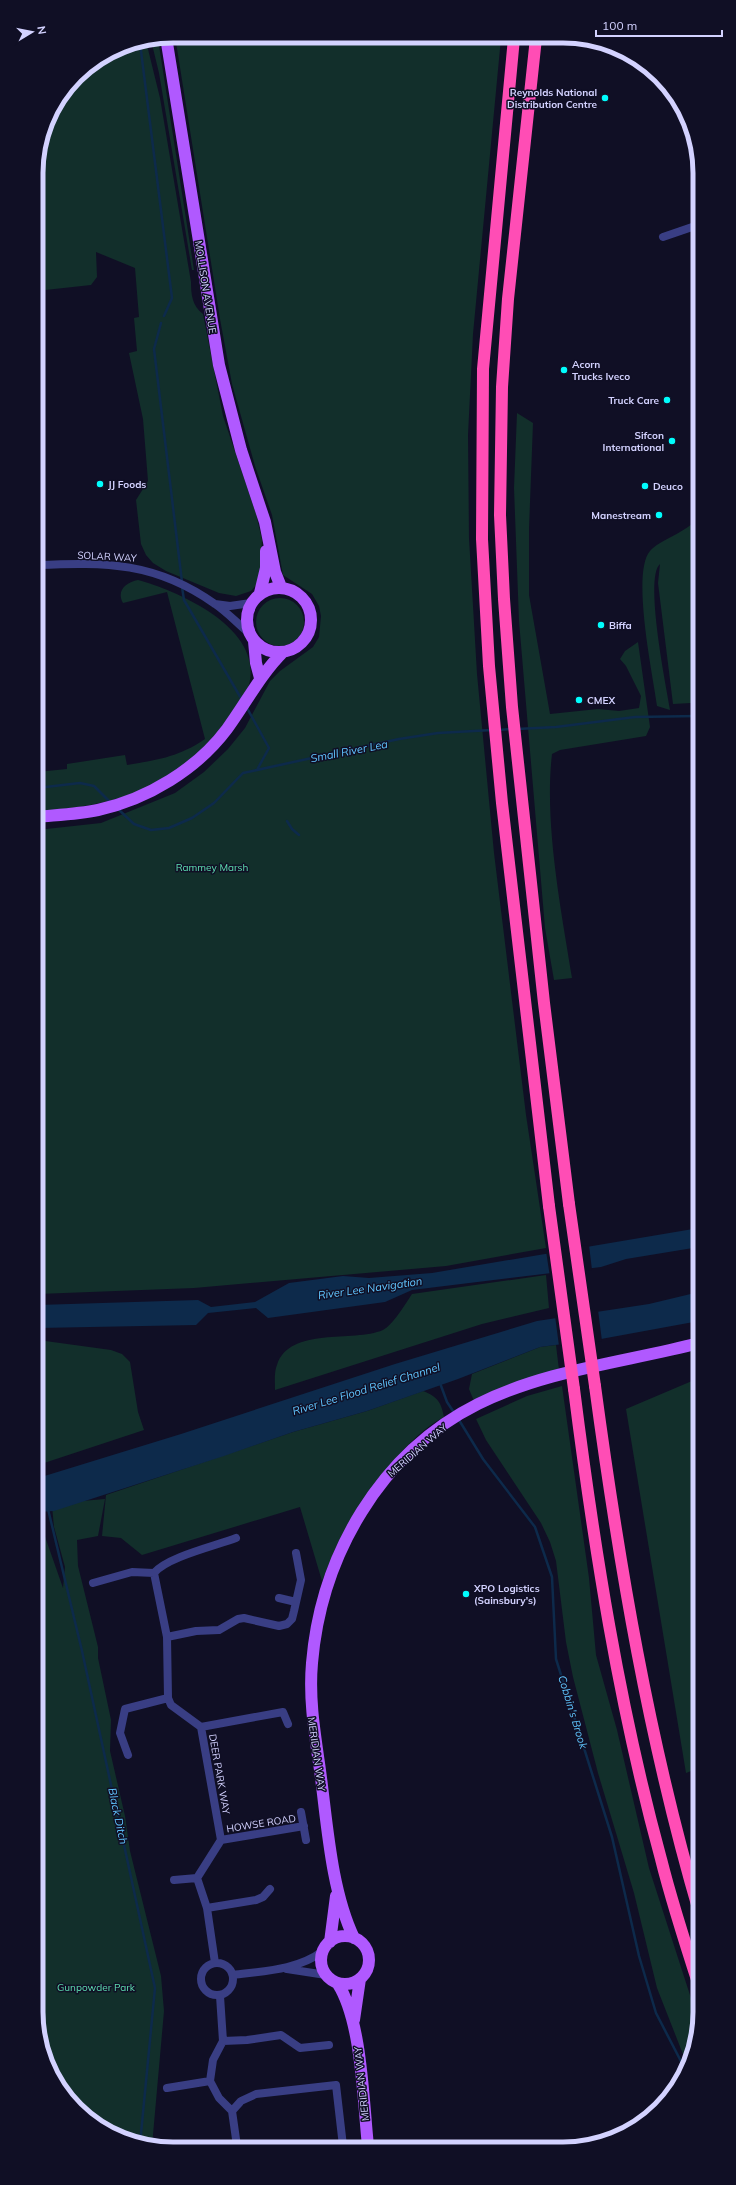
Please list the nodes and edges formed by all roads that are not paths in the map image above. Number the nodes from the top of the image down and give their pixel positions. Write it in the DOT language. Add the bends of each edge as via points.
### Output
graph roads {
  1 [pos="167,43"];
  2 [pos="514,43"];
  3 [pos="535,43"];
  4 [pos="693,227"];
  5 [pos="663,237"];
  6 [pos="267,532"];
  7 [pos="43,565"];
  8 [pos="281,587"];
  9 [pos="260,593"];
  10 [pos="251,603"];
  11 [pos="215,604"];
  12 [pos="252,637"];
  13 [pos="283,652"];
  14 [pos="260,678"];
  15 [pos="43,816"];
  16 [pos="693,1344"];
  17 [pos="236,1538"];
  18 [pos="296,1553"];
  19 [pos="154,1573"];
  20 [pos="93,1583"];
  21 [pos="279,1598"];
  22 [pos="296,1602"];
  23 [pos="167,1637"];
  24 [pos="168,1698"];
  25 [pos="288,1724"];
  26 [pos="201,1727"];
  27 [pos="128,1755"];
  28 [pos="301,1812"];
  29 [pos="304,1826"];
  30 [pos="221,1840"];
  31 [pos="306,1840"];
  32 [pos="197,1878"];
  33 [pos="174,1880"];
  34 [pos="270,1889"];
  35 [pos="693,1889"];
  36 [pos="337,1891"];
  37 [pos="207,1908"];
  38 [pos="354,1938"];
  39 [pos="327,1946"];
  40 [pos="215,1963"];
  41 [pos="693,1966"];
  42 [pos="284,1968"];
  43 [pos="233,1975"];
  44 [pos="326,1975"];
  45 [pos="360,1979"];
  46 [pos="338,1984"];
  47 [pos="220,1996"];
  48 [pos="354,2022"];
  49 [pos="223,2041"];
  50 [pos="329,2044"];
  51 [pos="210,2081"];
  52 [pos="167,2088"];
  53 [pos="232,2111"];
  54 [pos="236,2142"];
  55 [pos="343,2142"];
  56 [pos="368,2142"];
  1 -- 6 [label="main road, MOLLISON AVENUE" via="219,365 232,420"];
  2 -- 41 [label="highway, bridge" via="483,369 482,539 492,708 549,1206 599,1560 624,1700 661,1859"];
  3 -- 35 [label="highway, bridge" via="508,299 501,423 502,555 512,707 544,1003 595,1386 641,1673 660,1764"];
  4 -- 5 [label="street"];
  6 -- 8 [label="main road, MOLLISON AVENUE" via="275,572"];
  6 -- 9 [label="main road, MOLLISON AVENUE" via="266,568"];
  7 -- 11 [label="street, SOLAR WAY" via="130,566 178,582"];
  8 -- 9 [label="main road"];
  8 -- 13 [label="main road" via="299,594 308,604 312,619 309,632 302,642 294,649"];
  9 -- 10 [label="main road, MOLLISON AVENUE"];
  10 -- 11 [label="street, SOLAR WAY" via="230,606"];
  10 -- 12 [label="main road" via="246,617"];
  11 -- 12 [label="street, SOLAR WAY"];
  12 -- 13 [label="main road" via="269,650"];
  12 -- 14 [label="main road"];
  13 -- 14 [label="main road"];
  14 -- 15 [label="main road" via="214,746 188,768 148,792 107,808"];
  16 -- 36 [label="main road, MERIDIAN WAY" via="533,1383 478,1404 439,1428 391,1470 362,1510 333,1567 318,1614 312,1664 311,1712"];
  17 -- 19 [label="street" via="171,1560 159,1566"];
  18 -- 22 [label="street" via="301,1580"];
  19 -- 20 [label="street" via="132,1572"];
  19 -- 23 [label="street"];
  21 -- 22 [label="street"];
  22 -- 23 [label="street" via="292,1619 283,1625 244,1618 219,1630 196,1631"];
  23 -- 24 [label="street"];
  24 -- 26 [label="street, DEER PARK WAY" via="171,1705"];
  24 -- 27 [label="street" via="125,1709 120,1733"];
  25 -- 26 [label="street" via="283,1712"];
  26 -- 30 [label="street, DEER PARK WAY"];
  28 -- 29 [label="street, HOWSE ROAD"];
  29 -- 30 [label="street, HOWSE ROAD"];
  29 -- 31 [label="street, HOWSE ROAD"];
  30 -- 32 [label="street"];
  32 -- 33 [label="street"];
  32 -- 37 [label="street"];
  34 -- 37 [label="street" via="259,1899"];
  36 -- 38 [label="main road, MERIDIAN WAY"];
  36 -- 39 [label="main road, MERIDIAN WAY"];
  37 -- 40 [label="street"];
  38 -- 39 [label="main road" via="339,1937"];
  38 -- 45 [label="main road" via="365,1947 369,1960 365,1974"];
  39 -- 42 [label="street" via="314,1958"];
  39 -- 44 [label="main road" via="322,1966"];
  40 -- 43 [label="street" via="226,1965"];
  40 -- 47 [label="street" via="204,1969 201,1982 207,1993"];
  42 -- 43 [label="street"];
  42 -- 44 [label="street"];
  43 -- 47 [label="street" via="231,1988"];
  44 -- 46 [label="main road"];
  45 -- 46 [label="main road" via="347,1985"];
  45 -- 48 [label="main road"];
  46 -- 48 [label="main road" via="345,1994"];
  47 -- 49 [label="street"];
  48 -- 56 [label="main road, MERIDIAN WAY"];
  49 -- 50 [label="street" via="281,2035 300,2048"];
  49 -- 51 [label="street" via="213,2060"];
  51 -- 52 [label="street"];
  51 -- 53 [label="street" via="219,2098"];
  53 -- 54 [label="street"];
  53 -- 55 [label="street" via="241,2101 256,2094 336,2085"];
}
